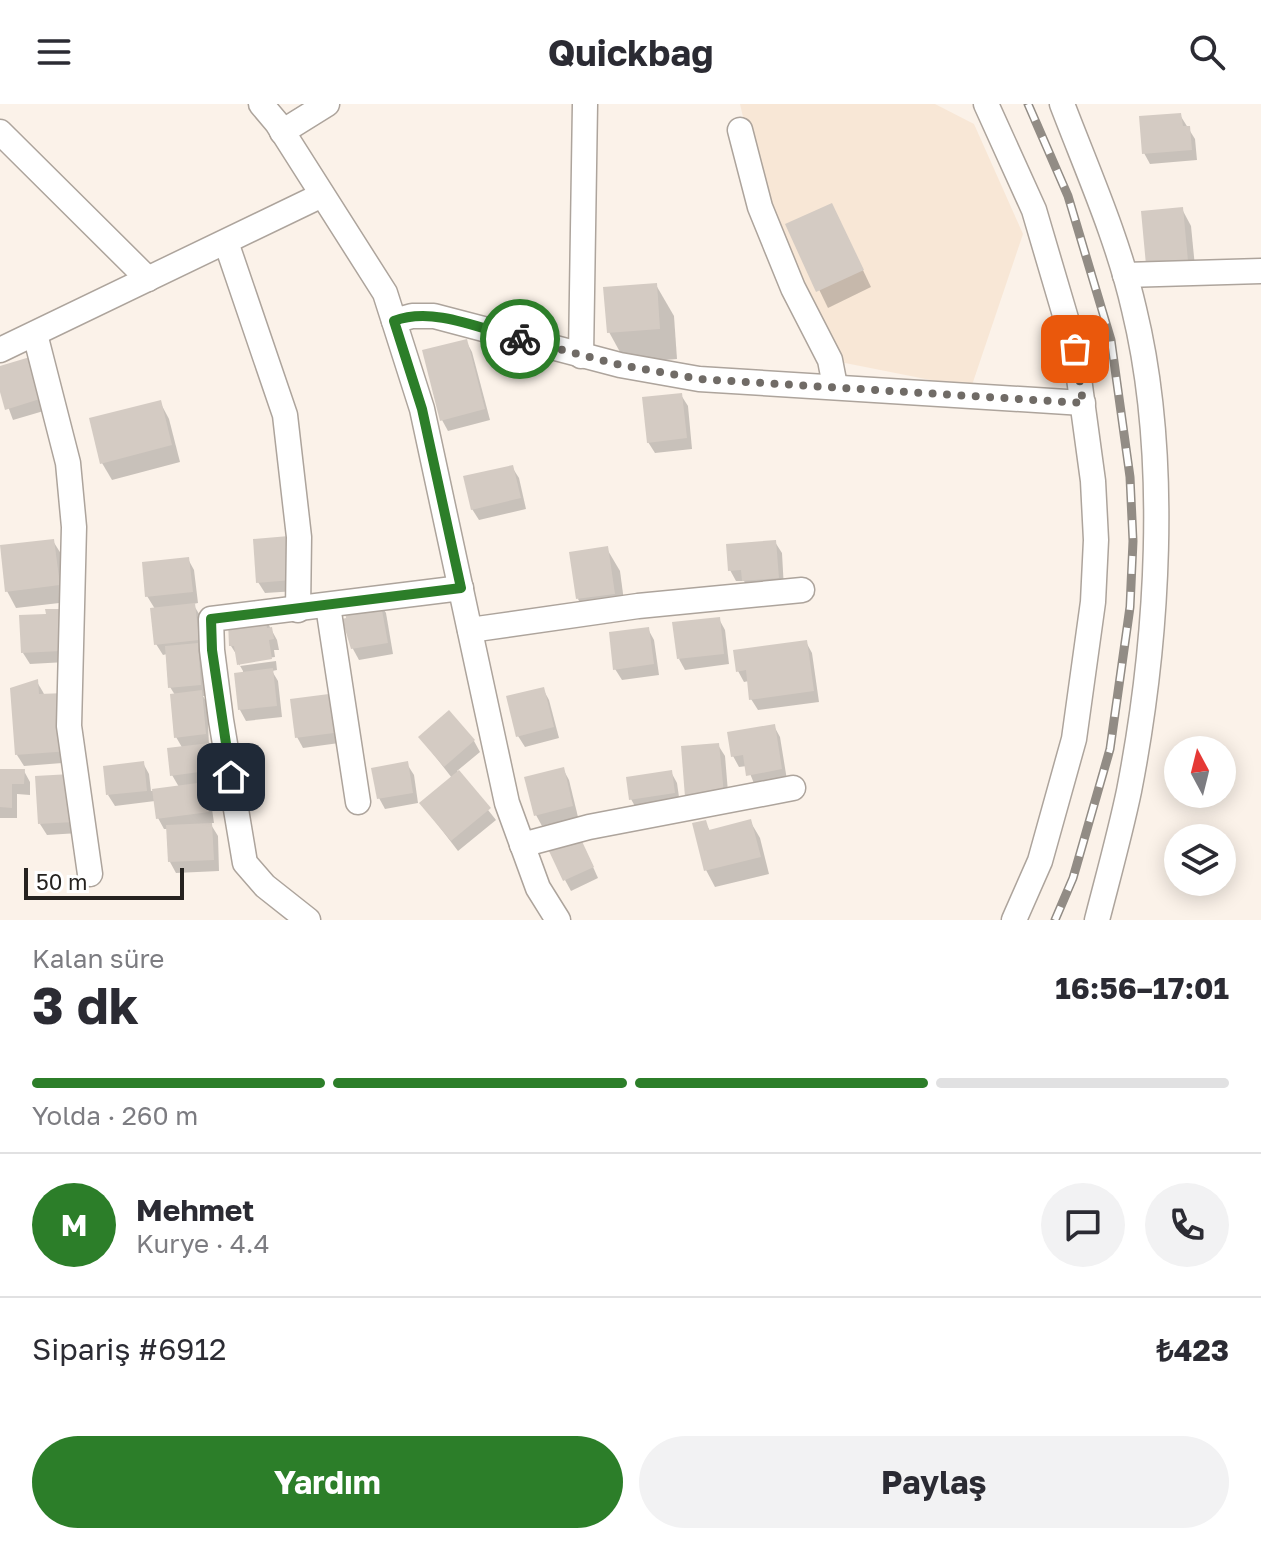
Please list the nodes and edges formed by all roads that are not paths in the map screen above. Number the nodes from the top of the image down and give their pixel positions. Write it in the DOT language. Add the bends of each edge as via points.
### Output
graph roads {
  1 [pos="261,104"];
  2 [pos="327,104"];
  3 [pos="585,104"];
  4 [pos="986,104"];
  5 [pos="1062,104"];
  6 [pos="740,130"];
  7 [pos="0,132"];
  8 [pos="282,132"];
  9 [pos="322,195"];
  10 [pos="226,242"];
  11 [pos="1261,271"];
  12 [pos="1125,275"];
  13 [pos="148,279"];
  14 [pos="394,321"];
  15 [pos="35,334"];
  16 [pos="1,348"];
  17 [pos="581,356"];
  18 [pos="835,386"];
  19 [pos="1083,403"];
  20 [pos="461,588"];
  21 [pos="802,590"];
  22 [pos="328,606"];
  23 [pos="298,610"];
  24 [pos="470,630"];
  25 [pos="793,788"];
  26 [pos="358,802"];
  27 [pos="522,845"];
  28 [pos="90,874"];
  29 [pos="308,920"];
  30 [pos="558,920"];
  31 [pos="1014,920"];
  32 [pos="1097,920"];
  1 -- 8 [label="street"];
  2 -- 8 [label="street"];
  3 -- 17 [label="street"];
  4 -- 19 [label="street" via="1034,210 1075,349"];
  5 -- 12 [label="street"];
  6 -- 18 [label="street" via="760,207 830,360"];
  7 -- 13 [label="street"];
  8 -- 9 [label="street"];
  9 -- 10 [label="street"];
  9 -- 14 [label="street" via="385,293"];
  10 -- 13 [label="street"];
  10 -- 23 [label="street" via="285,415 299,537"];
  11 -- 12 [label="street"];
  12 -- 32 [label="street" via="1150,404 1153,579 1129,792"];
  13 -- 15 [label="street"];
  14 -- 17 [label="street" via="434,316"];
  14 -- 20 [label="street" via="422,409"];
  15 -- 16 [label="street"];
  15 -- 28 [label="street" via="68,463 74,527 69,726"];
  17 -- 18 [label="street" via="699,379"];
  18 -- 19 [label="street"];
  19 -- 31 [label="street" via="1096,540 1093,602 1074,739 1040,861"];
  20 -- 22 [label="street"];
  20 -- 24 [label="street"];
  21 -- 24 [label="street"];
  22 -- 23 [label="street"];
  22 -- 26 [label="street"];
  23 -- 29 [label="street" via="211,619 212,650 245,863"];
  24 -- 27 [label="street" via="507,803"];
  25 -- 27 [label="street"];
  27 -- 30 [label="street" via="538,888"];
}
